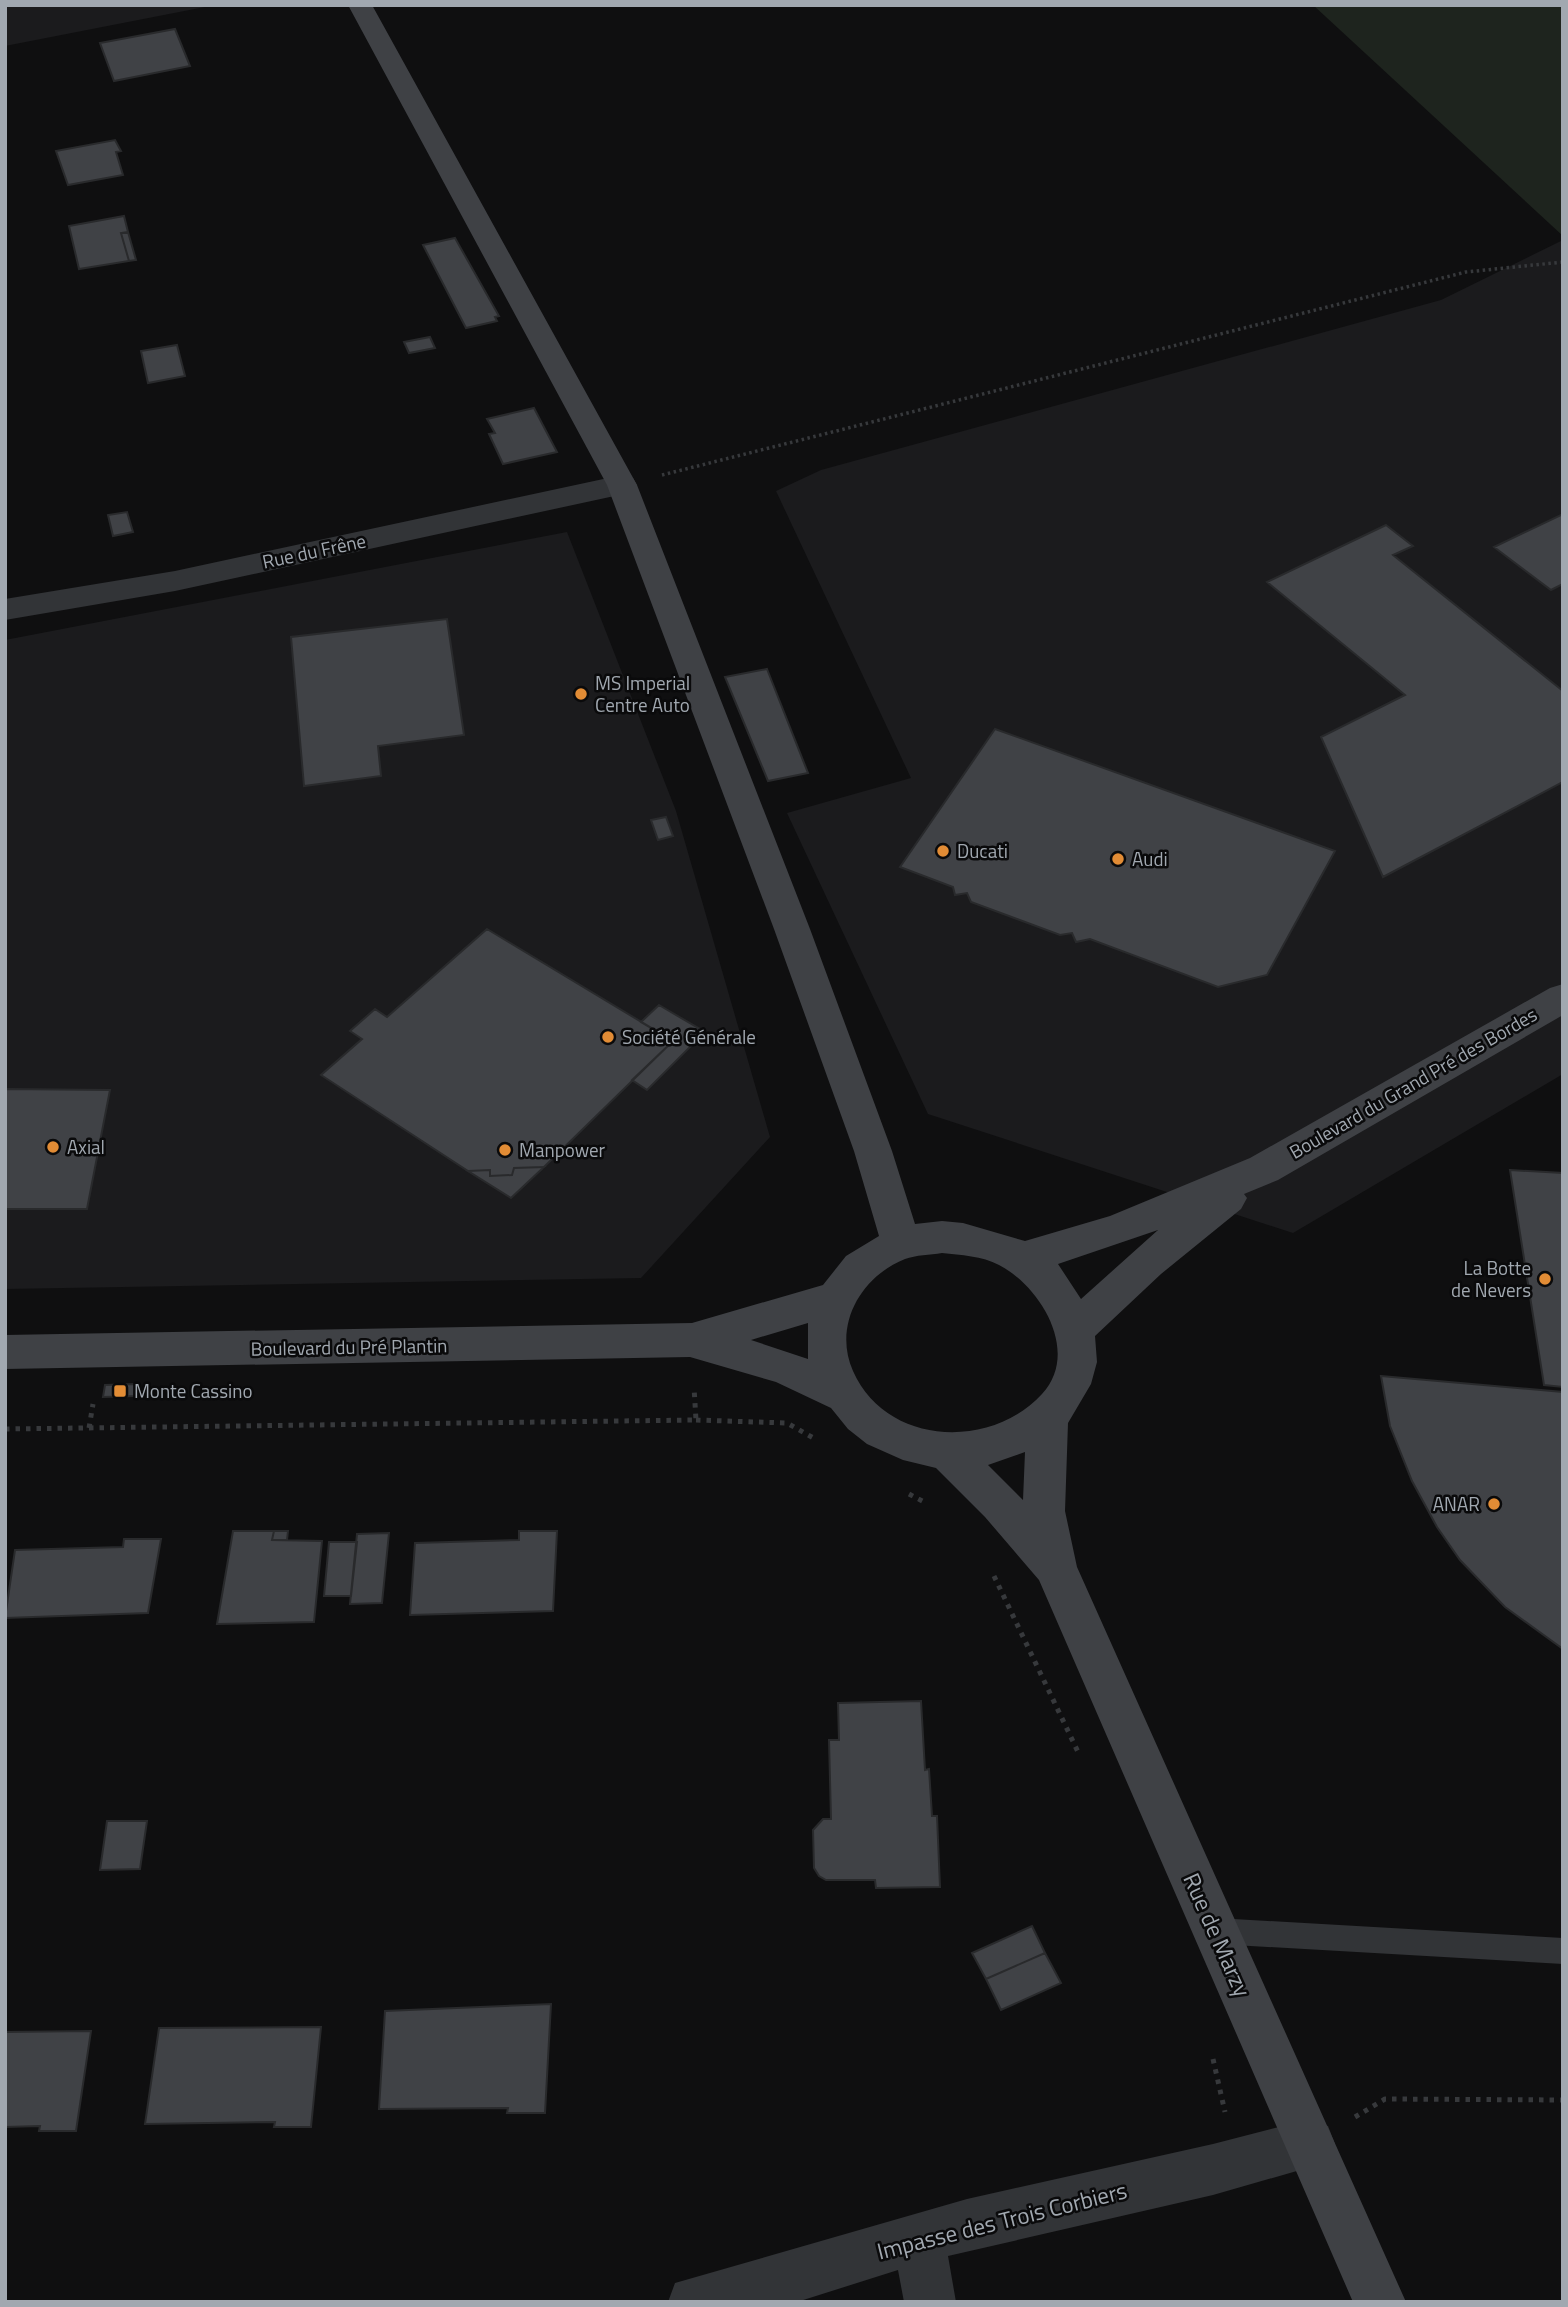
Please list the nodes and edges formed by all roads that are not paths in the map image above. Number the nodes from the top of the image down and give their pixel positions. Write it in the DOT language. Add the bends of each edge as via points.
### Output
graph roads {
  1 [pos="359,5"];
  2 [pos="622,485"];
  3 [pos="5,610"];
  4 [pos="1563,998"];
  5 [pos="1264,1169"];
  6 [pos="901,1244"];
  7 [pos="1022,1258"];
  8 [pos="835,1298"];
  9 [pos="1076,1329"];
  10 [pos="692,1340"];
  11 [pos="5,1352"];
  12 [pos="842,1394"];
  13 [pos="1047,1418"];
  14 [pos="945,1450"];
  15 [pos="1055,1567"];
  16 [pos="1216,1931"];
  17 [pos="1563,1951"];
  18 [pos="1310,2144"];
  19 [pos="919,2238"];
  20 [pos="694,2302"];
  21 [pos="930,2302"];
  22 [pos="1380,2302"];
  1 -- 2 [label="main road"];
  2 -- 3 [label="street, Rue du Frêne" via="175,581"];
  2 -- 6 [label="main road" via="806,968 873,1151"];
  4 -- 5 [label="main road, Boulevard du Grand Pré des Bordes"];
  5 -- 7 [label="main road, Boulevard du Grand Pré des Bordes" via="1118,1230"];
  5 -- 9 [label="main road, Boulevard du Grand Pré des Bordes" via="1147,1262"];
  6 -- 7 [label="main road" via="942,1237 983,1242"];
  6 -- 8 [label="main road" via="874,1256 851,1275"];
  7 -- 9 [label="main road" via="1046,1277 1065,1302"];
  8 -- 10 [label="main road, Boulevard du Pré Plantin"];
  8 -- 12 [label="main road" via="825,1329 827,1362"];
  9 -- 13 [label="main road" via="1076,1361 1067,1391"];
  10 -- 11 [label="main road, Boulevard du Pré Plantin"];
  10 -- 12 [label="main road, Boulevard du Pré Plantin" via="785,1367"];
  12 -- 14 [label="main road" via="869,1422 904,1442"];
  13 -- 14 [label="main road" via="1018,1438 983,1449"];
  13 -- 15 [label="main road, Rue de Marzy" via="1044,1511"];
  14 -- 15 [label="main road, Rue de Marzy"];
  15 -- 16 [label="main road, Rue de Marzy"];
  16 -- 17 [label="lane"];
  16 -- 18 [label="main road, Rue de Marzy"];
  18 -- 19 [label="street, Impasse des Trois Corbiers"];
  18 -- 22 [label="main road, Rue de Marzy"];
  19 -- 20 [label="street, Impasse des Trois Corbiers" via="746,2292"];
  19 -- 21 [label="street"];
}
